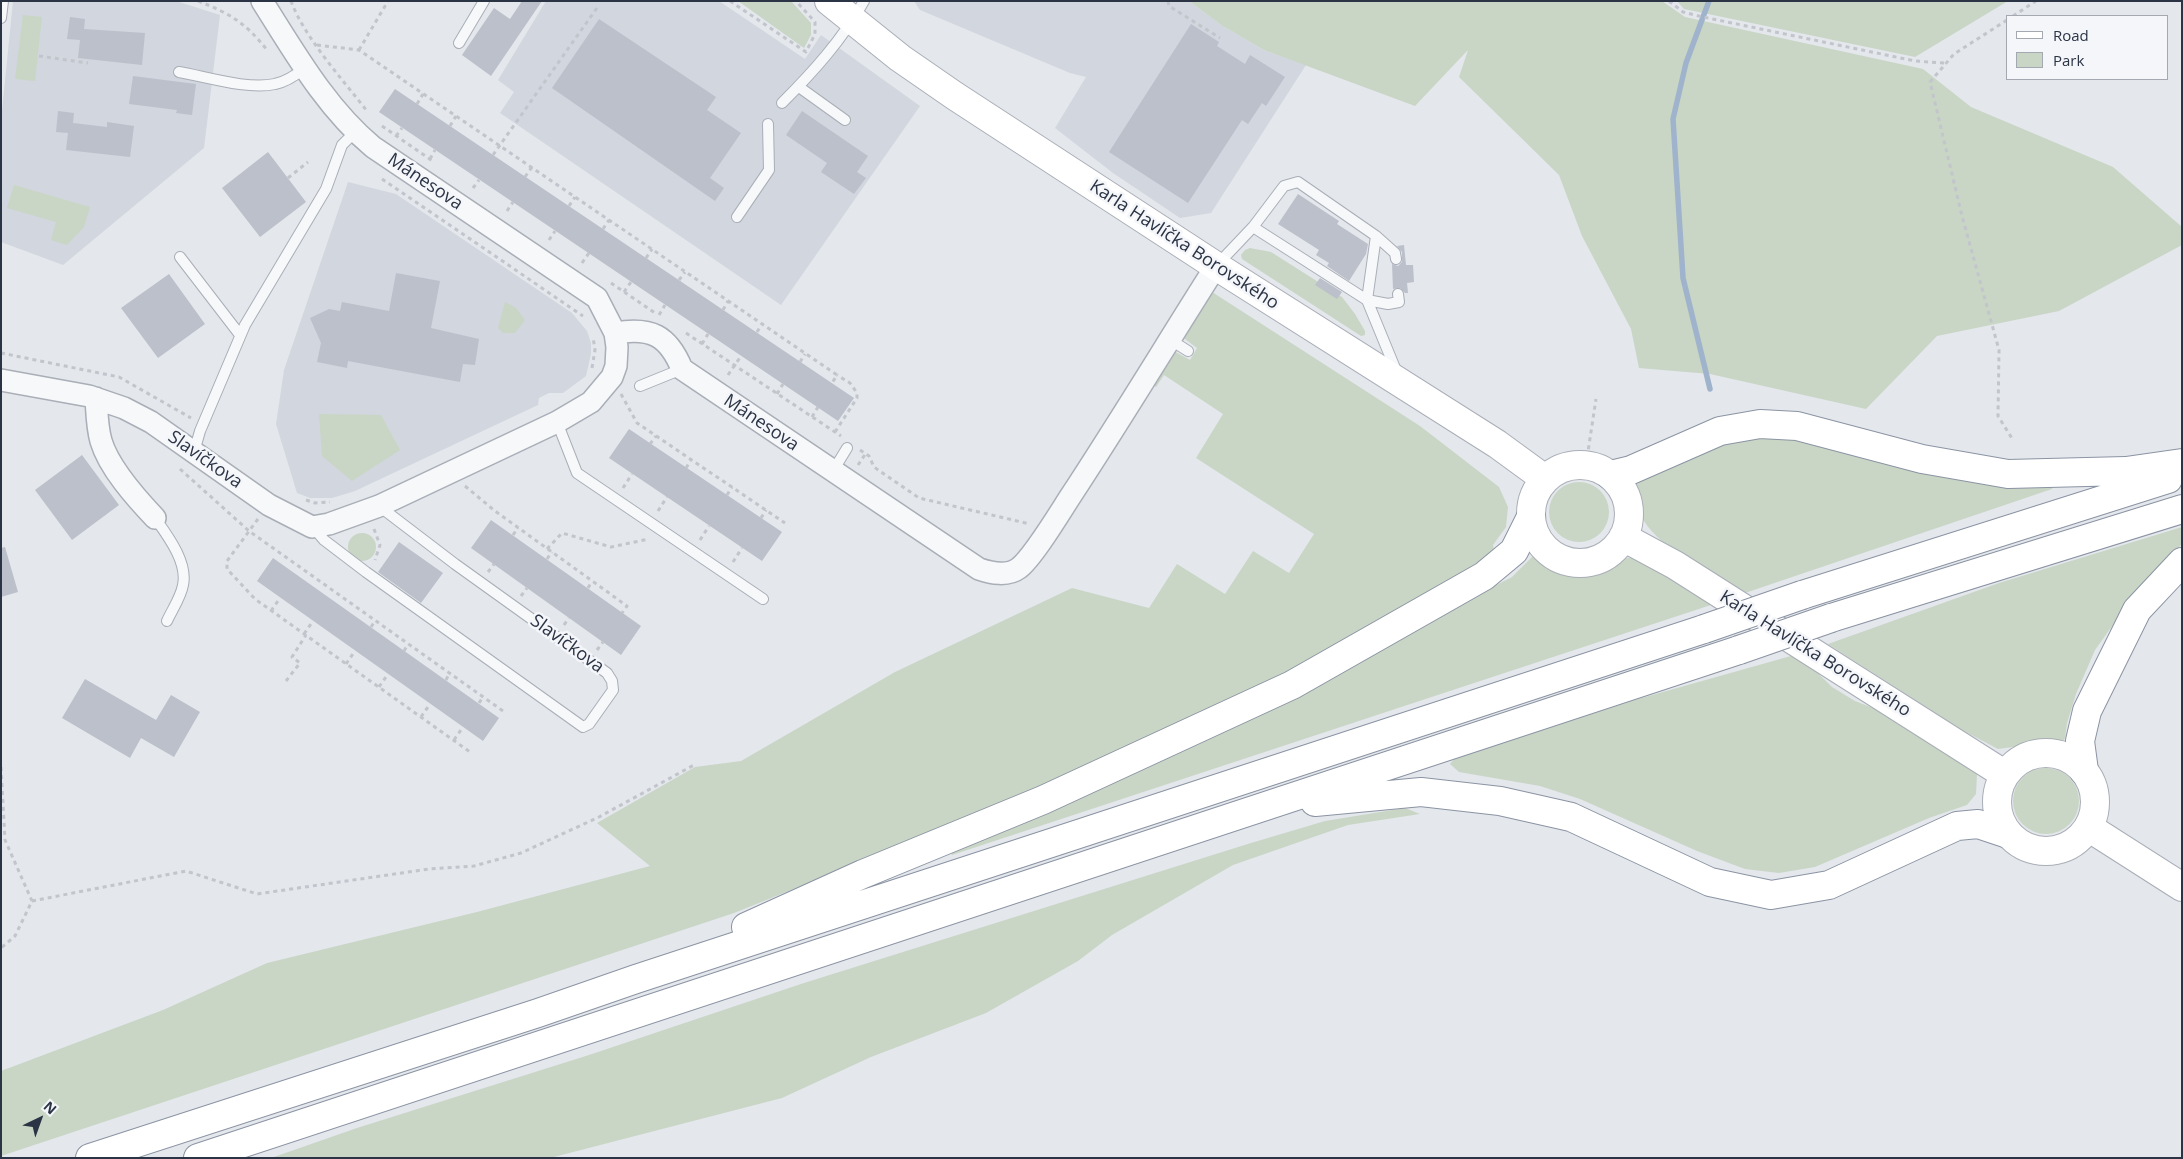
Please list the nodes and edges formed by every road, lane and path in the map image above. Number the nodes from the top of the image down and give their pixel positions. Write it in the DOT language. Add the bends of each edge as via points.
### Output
graph roads {
  1 [pos="3,1"];
  2 [pos="198,1"];
  3 [pos="262,1"];
  4 [pos="291,1"];
  5 [pos="388,1"];
  6 [pos="484,1"];
  7 [pos="730,1"];
  8 [pos="796,1"];
  9 [pos="829,1"];
  10 [pos="1168,1"];
  11 [pos="1669,1"];
  12 [pos="2036,1"];
  13 [pos="599,6"];
  14 [pos="858,11"];
  15 [pos="2015,15"];
  16 [pos="1,18"];
  17 [pos="2006,21"];
  18 [pos="1220,38"];
  19 [pos="459,43"];
  20 [pos="317,45"];
  21 [pos="359,50"];
  22 [pos="39,56"];
  23 [pos="88,63"];
  24 [pos="1944,63"];
  25 [pos="179,72"];
  26 [pos="297,73"];
  27 [pos="799,87"];
  28 [pos="423,94"];
  29 [pos="782,103"];
  30 [pos="417,104"];
  31 [pos="368,113"];
  32 [pos="456,116"];
  33 [pos="374,120"];
  34 [pos="845,120"];
  35 [pos="768,124"];
  36 [pos="450,126"];
  37 [pos="402,128"];
  38 [pos="355,132"];
  39 [pos="396,136"];
  40 [pos="499,145"];
  41 [pos="436,150"];
  42 [pos="493,155"];
  43 [pos="430,159"];
  44 [pos="308,162"];
  45 [pos="437,164"];
  46 [pos="532,167"];
  47 [pos="379,177"];
  48 [pos="525,177"];
  49 [pos="288,178"];
  50 [pos="479,180"];
  51 [pos="466,183"];
  52 [pos="473,188"];
  53 [pos="480,193"];
  54 [pos="575,197"];
  55 [pos="513,202"];
  56 [pos="569,206"];
  57 [pos="500,207"];
  58 [pos="507,211"];
  59 [pos="514,216"];
  60 [pos="737,217"];
  61 [pos="609,220"];
  62 [pos="1253,227"];
  63 [pos="603,229"];
  64 [pos="555,231"];
  65 [pos="542,236"];
  66 [pos="1376,236"];
  67 [pos="549,240"];
  68 [pos="556,245"];
  69 [pos="652,249"];
  70 [pos="589,253"];
  71 [pos="180,257"];
  72 [pos="576,258"];
  73 [pos="646,258"];
  74 [pos="1396,259"];
  75 [pos="582,263"];
  76 [pos="1216,266"];
  77 [pos="589,268"];
  78 [pos="685,272"];
  79 [pos="603,278"];
  80 [pos="679,280"];
  81 [pos="631,282"];
  82 [pos="624,292"];
  83 [pos="1398,294"];
  84 [pos="1367,300"];
  85 [pos="728,301"];
  86 [pos="666,305"];
  87 [pos="723,310"];
  88 [pos="659,315"];
  89 [pos="586,320"];
  90 [pos="666,320"];
  91 [pos="762,324"];
  92 [pos="681,330"];
  93 [pos="757,332"];
  94 [pos="615,333"];
  95 [pos="593,334"];
  96 [pos="708,334"];
  97 [pos="240,335"];
  98 [pos="1169,339"];
  99 [pos="702,344"];
  100 [pos="1188,351"];
  101 [pos="1,353"];
  102 [pos="805,354"];
  103 [pos="741,356"];
  104 [pos="800,362"];
  105 [pos="735,366"];
  106 [pos="682,369"];
  107 [pos="728,375"];
  108 [pos="837,375"];
  109 [pos="612,377"];
  110 [pos="1,380"];
  111 [pos="832,383"];
  112 [pos="783,384"];
  113 [pos="1402,385"];
  114 [pos="640,386"];
  115 [pos="777,394"];
  116 [pos="96,398"];
  117 [pos="1596,399"];
  118 [pos="818,408"];
  119 [pos="812,417"];
  120 [pos="557,422"];
  121 [pos="200,431"];
  122 [pos="835,432"];
  123 [pos="656,436"];
  124 [pos="2012,440"];
  125 [pos="650,444"];
  126 [pos="846,444"];
  127 [pos="859,449"];
  128 [pos="194,452"];
  129 [pos="691,460"];
  130 [pos="173,462"];
  131 [pos="2182,462"];
  132 [pos="686,468"];
  133 [pos="1598,470"];
  134 [pos="833,471"];
  135 [pos="449,473"];
  136 [pos="2182,475"];
  137 [pos="1545,479"];
  138 [pos="732,487"];
  139 [pos="727,495"];
  140 [pos="298,498"];
  141 [pos="333,502"];
  142 [pos="269,505"];
  143 [pos="372,508"];
  144 [pos="2182,508"];
  145 [pos="766,510"];
  146 [pos="1531,517"];
  147 [pos="155,518"];
  148 [pos="761,518"];
  149 [pos="785,523"];
  150 [pos="312,527"];
  151 [pos="518,528"];
  152 [pos="1048,529"];
  153 [pos="249,531"];
  154 [pos="669,534"];
  155 [pos="513,535"];
  156 [pos="1623,537"];
  157 [pos="547,549"];
  158 [pos="552,552"];
  159 [pos="547,559"];
  160 [pos="2182,562"];
  161 [pos="366,572"];
  162 [pos="592,582"];
  163 [pos="588,588"];
  164 [pos="280,598"];
  165 [pos="763,599"];
  166 [pos="271,610"];
  167 [pos="622,613"];
  168 [pos="167,621"];
  169 [pos="313,621"];
  170 [pos="375,621"];
  171 [pos="371,627"];
  172 [pos="305,635"];
  173 [pos="408,644"];
  174 [pos="355,651"];
  175 [pos="404,651"];
  176 [pos="346,664"];
  177 [pos="388,674"];
  178 [pos="449,674"];
  179 [pos="446,680"];
  180 [pos="286,681"];
  181 [pos="380,687"];
  182 [pos="482,697"];
  183 [pos="430,704"];
  184 [pos="479,704"];
  185 [pos="502,711"];
  186 [pos="421,717"];
  187 [pos="463,727"];
  188 [pos="454,740"];
  189 [pos="470,752"];
  190 [pos="694,765"];
  191 [pos="1,767"];
  192 [pos="2084,771"];
  193 [pos="2004,774"];
  194 [pos="1266,807"];
  195 [pos="2088,827"];
  196 [pos="2008,834"];
  197 [pos="7,845"];
  198 [pos="1,847"];
  199 [pos="2182,887"];
  200 [pos="32,901"];
  201 [pos="1,948"];
  202 [pos="636,979"];
  203 [pos="90,1158"];
  204 [pos="198,1158"];
  1 -- 16 [label="lane"];
  2 -- 26 [label="path" via="226,12 246,25"];
  3 -- 26 [label="street, Mánesova"];
  4 -- 20 [label="path" via="294,11"];
  5 -- 21 [label="path"];
  6 -- 19 [label="lane"];
  7 -- 8 [label="path" via="806,52 815,34 815,22"];
  9 -- 14 [label="main road, Karla Havlíčka Borovského"];
  10 -- 18 [label="path" via="1169,6"];
  11 -- 24 [label="path" via="1684,12 1915,62"];
  12 -- 15 [label="path"];
  13 -- 40 [label="path"];
  14 -- 27 [label="lane" via="819,66"];
  14 -- 76 [label="main road, Karla Havlíčka Borovského" via="900,58"];
  17 -- 24 [label="path"];
  20 -- 21 [label="path"];
  20 -- 31 [label="path"];
  21 -- 28 [label="path"];
  22 -- 23 [label="path"];
  24 -- 124 [label="path" via="1930,82 1999,350 1998,416"];
  25 -- 26 [label="lane" via="259,86 276,84"];
  26 -- 38 [label="street, Mánesova"];
  27 -- 29 [label="lane"];
  27 -- 34 [label="lane"];
  28 -- 30 [label="path"];
  28 -- 32 [label="path"];
  32 -- 36 [label="path"];
  32 -- 40 [label="path"];
  33 -- 39 [label="path"];
  35 -- 60 [label="lane" via="769,170"];
  37 -- 39 [label="path"];
  38 -- 94 [label="street, Mánesova" via="597,298"];
  38 -- 97 [label="lane" via="342,145 326,189"];
  39 -- 43 [label="path"];
  40 -- 42 [label="path"];
  40 -- 46 [label="path"];
  41 -- 43 [label="path"];
  43 -- 45 [label="path"];
  44 -- 49 [label="path"];
  46 -- 48 [label="path"];
  46 -- 54 [label="path"];
  47 -- 89 [label="path"];
  50 -- 52 [label="path"];
  51 -- 52 [label="path"];
  52 -- 53 [label="path"];
  54 -- 56 [label="path"];
  54 -- 61 [label="path"];
  55 -- 58 [label="path"];
  57 -- 58 [label="path"];
  58 -- 59 [label="path"];
  61 -- 63 [label="path"];
  61 -- 69 [label="path"];
  62 -- 66 [label="lane" via="1284,186 1298,182"];
  62 -- 76 [label="lane"];
  62 -- 84 [label="lane"];
  64 -- 67 [label="path"];
  65 -- 67 [label="path"];
  66 -- 74 [label="lane" via="1395,252"];
  66 -- 84 [label="lane"];
  67 -- 68 [label="path"];
  69 -- 73 [label="path"];
  69 -- 78 [label="path"];
  70 -- 75 [label="path"];
  71 -- 97 [label="lane"];
  72 -- 75 [label="path"];
  75 -- 77 [label="path"];
  76 -- 98 [label="street, Mánesova"];
  76 -- 113 [label="main road, Karla Havlíčka Borovského"];
  78 -- 80 [label="path"];
  78 -- 85 [label="path"];
  79 -- 82 [label="path"];
  81 -- 82 [label="path"];
  82 -- 88 [label="path"];
  83 -- 84 [label="lane" via="1399,302 1388,304"];
  84 -- 113 [label="lane"];
  85 -- 87 [label="path"];
  85 -- 91 [label="path"];
  86 -- 88 [label="path"];
  88 -- 90 [label="path"];
  91 -- 93 [label="path"];
  91 -- 102 [label="path"];
  92 -- 99 [label="path"];
  94 -- 106 [label="street, Mánesova" via="636,329 651,333 674,350"];
  94 -- 109 [label="street, Mánesova" via="616,366"];
  95 -- 109 [label="path" via="592,371"];
  96 -- 99 [label="path"];
  97 -- 121 [label="lane"];
  98 -- 100 [label="lane"];
  98 -- 152 [label="street, Mánesova"];
  99 -- 105 [label="path"];
  101 -- 121 [label="path" via="119,377 194,419"];
  102 -- 104 [label="path"];
  102 -- 108 [label="path"];
  103 -- 105 [label="path"];
  105 -- 107 [label="path"];
  105 -- 115 [label="path"];
  106 -- 114 [label="lane"];
  106 -- 134 [label="street, Mánesova"];
  108 -- 111 [label="path"];
  108 -- 122 [label="path" via="850,383 857,398"];
  109 -- 120 [label="street" via="590,402"];
  109 -- 123 [label="path" via="637,424"];
  110 -- 116 [label="street, Slavíčkova"];
  112 -- 115 [label="path"];
  113 -- 137 [label="main road, Karla Havlíčka Borovského" via="1497,444"];
  115 -- 119 [label="path"];
  116 -- 128 [label="street, Slavíčkova" via="144,419"];
  116 -- 147 [label="street" via="98,430 105,452"];
  117 -- 133 [label="path"];
  118 -- 119 [label="path"];
  119 -- 122 [label="path"];
  120 -- 135 [label="street"];
  120 -- 154 [label="lane" via="576,472"];
  121 -- 128 [label="lane"];
  122 -- 126 [label="path"];
  123 -- 125 [label="path"];
  123 -- 129 [label="path"];
  126 -- 134 [label="lane"];
  127 -- 152 [label="path" via="869,456 874,467 920,498"];
  128 -- 142 [label="street, Slavíčkova"];
  129 -- 132 [label="path"];
  129 -- 138 [label="path"];
  130 -- 153 [label="path"];
  131 -- 133 [label="main road" via="2126,471 2008,474 1922,458 1797,426 1760,424 1720,431 1631,470"];
  133 -- 137 [label="main road" via="1577,465 1560,469"];
  133 -- 156 [label="main road" via="1621,488 1628,504 1629,515"];
  134 -- 152 [label="street, Mánesova" via="979,569 990,573 1018,569"];
  135 -- 143 [label="street"];
  135 -- 151 [label="path"];
  136 -- 202 [label="main road, bridge" via="1802,595"];
  137 -- 146 [label="main road" via="1534,496"];
  138 -- 139 [label="path"];
  138 -- 145 [label="path"];
  140 -- 141 [label="path"];
  142 -- 150 [label="street, Slavíčkova"];
  142 -- 153 [label="path"];
  143 -- 150 [label="street"];
  143 -- 161 [label="path" via="380,545 376,559"];
  143 -- 161 [label="lane, Slavíčkova" via="602,669 612,681 613,690 589,724 583,727"];
  144 -- 194 [label="main road, bridge" via="1831,618"];
  145 -- 148 [label="path"];
  145 -- 149 [label="path"];
  146 -- 156 [label="main road" via="1539,540 1558,557 1569,561 1594,560 1606,555"];
  146 -- 202 [label="main road" via="1514,551 1484,576 1292,685 1043,800 854,878"];
  147 -- 168 [label="lane" via="183,573 183,585"];
  150 -- 161 [label="lane, Slavíčkova"];
  151 -- 155 [label="path"];
  151 -- 157 [label="path"];
  153 -- 166 [label="path" via="227,561 227,570 255,599"];
  153 -- 170 [label="path"];
  154 -- 157 [label="path" via="611,547 562,534"];
  154 -- 165 [label="lane"];
  156 -- 193 [label="main road, Karla Havlíčka Borovského" via="1675,565"];
  157 -- 158 [label="path"];
  158 -- 159 [label="path"];
  158 -- 162 [label="path"];
  160 -- 192 [label="main road" via="2137,610 2086,711 2080,741"];
  162 -- 163 [label="path"];
  162 -- 167 [label="path" via="627,606"];
  164 -- 166 [label="path"];
  166 -- 172 [label="path"];
  169 -- 172 [label="path"];
  170 -- 171 [label="path"];
  170 -- 173 [label="path"];
  172 -- 176 [label="path"];
  172 -- 180 [label="path" via="292,657 300,663"];
  173 -- 175 [label="path"];
  173 -- 178 [label="path"];
  174 -- 176 [label="path"];
  176 -- 181 [label="path"];
  177 -- 181 [label="path"];
  178 -- 179 [label="path"];
  178 -- 182 [label="path"];
  181 -- 186 [label="path"];
  182 -- 184 [label="path"];
  182 -- 185 [label="path"];
  183 -- 186 [label="path"];
  186 -- 188 [label="path"];
  187 -- 188 [label="path"];
  188 -- 189 [label="path"];
  190 -- 200 [label="path" via="599,817 521,854 474,866 257,894 186,871"];
  191 -- 197 [label="path"];
  192 -- 193 [label="main road" via="2059,754 2044,752 2028,755"];
  192 -- 195 [label="main road" via="2092,784 2095,798 2094,813"];
  193 -- 196 [label="main road" via="1996,805"];
  194 -- 196 [label="main road" via="1420,792 1500,800 1570,818 1710,882 1771,895 1829,884 1957,826 1978,824"];
  194 -- 204 [label="main road"];
  195 -- 196 [label="main road" via="2078,839 2050,851 2034,850"];
  195 -- 199 [label="main road"];
  197 -- 198 [label="path"];
  197 -- 200 [label="path"];
  200 -- 201 [label="path" via="15,936"];
  202 -- 203 [label="main road"];
}
